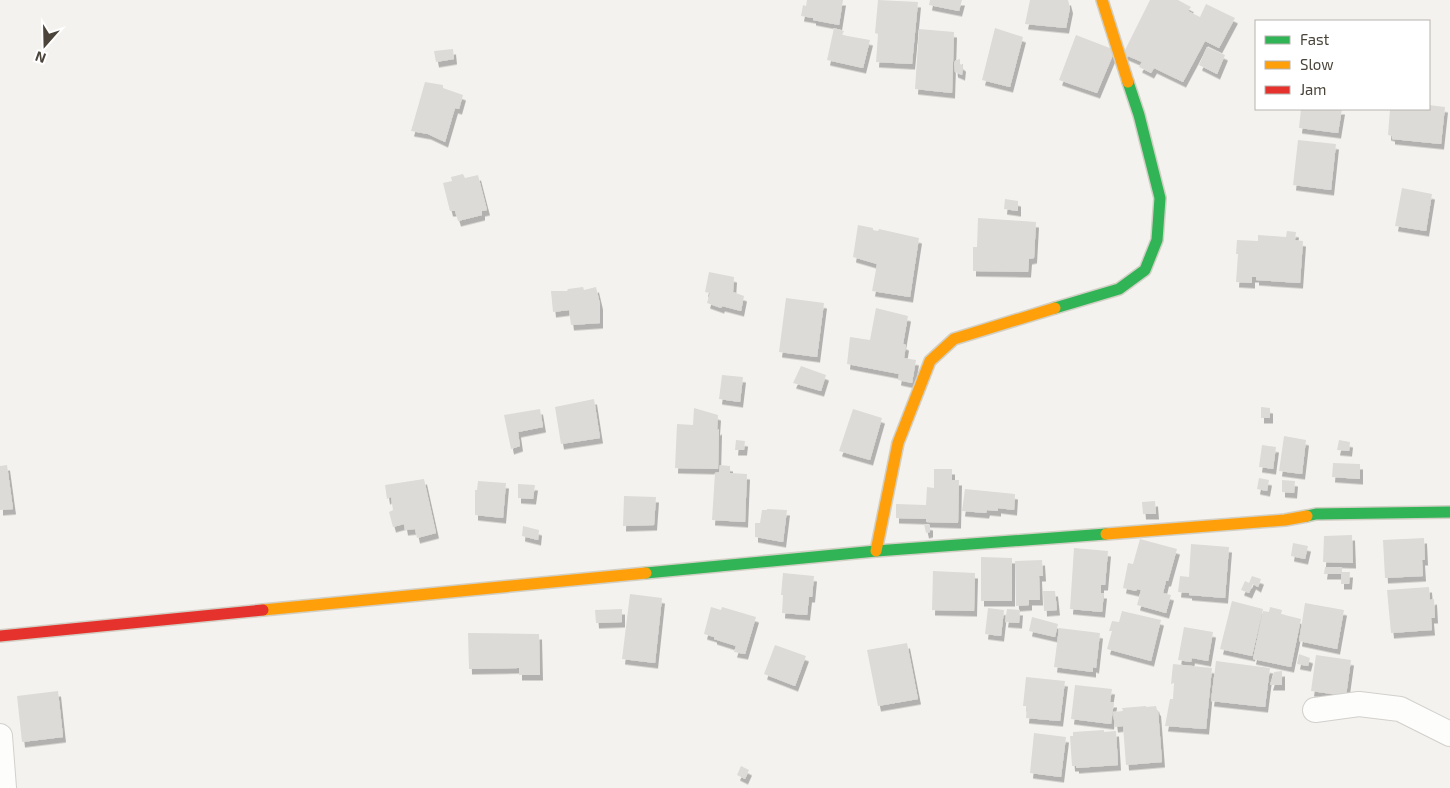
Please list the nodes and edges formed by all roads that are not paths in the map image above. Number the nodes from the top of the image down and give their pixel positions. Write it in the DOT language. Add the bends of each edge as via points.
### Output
graph roads {
  1 [pos="1102,0"];
  2 [pos="1450,512"];
  3 [pos="876,551"];
  4 [pos="0,636"];
  5 [pos="1316,710"];
  6 [pos="1450,734"];
  7 [pos="0,736"];
  8 [pos="4,788"];
  1 -- 3 [label="street" via="1139,115 1160,198 1157,240 1145,270 1119,289 954,339 930,361 898,443"];
  2 -- 3 [label="street" via="1316,514 1284,520"];
  3 -- 4 [label="street"];
  5 -- 6 [label="street" via="1359,704 1400,709"];
  7 -- 8 [label="street"];
}
